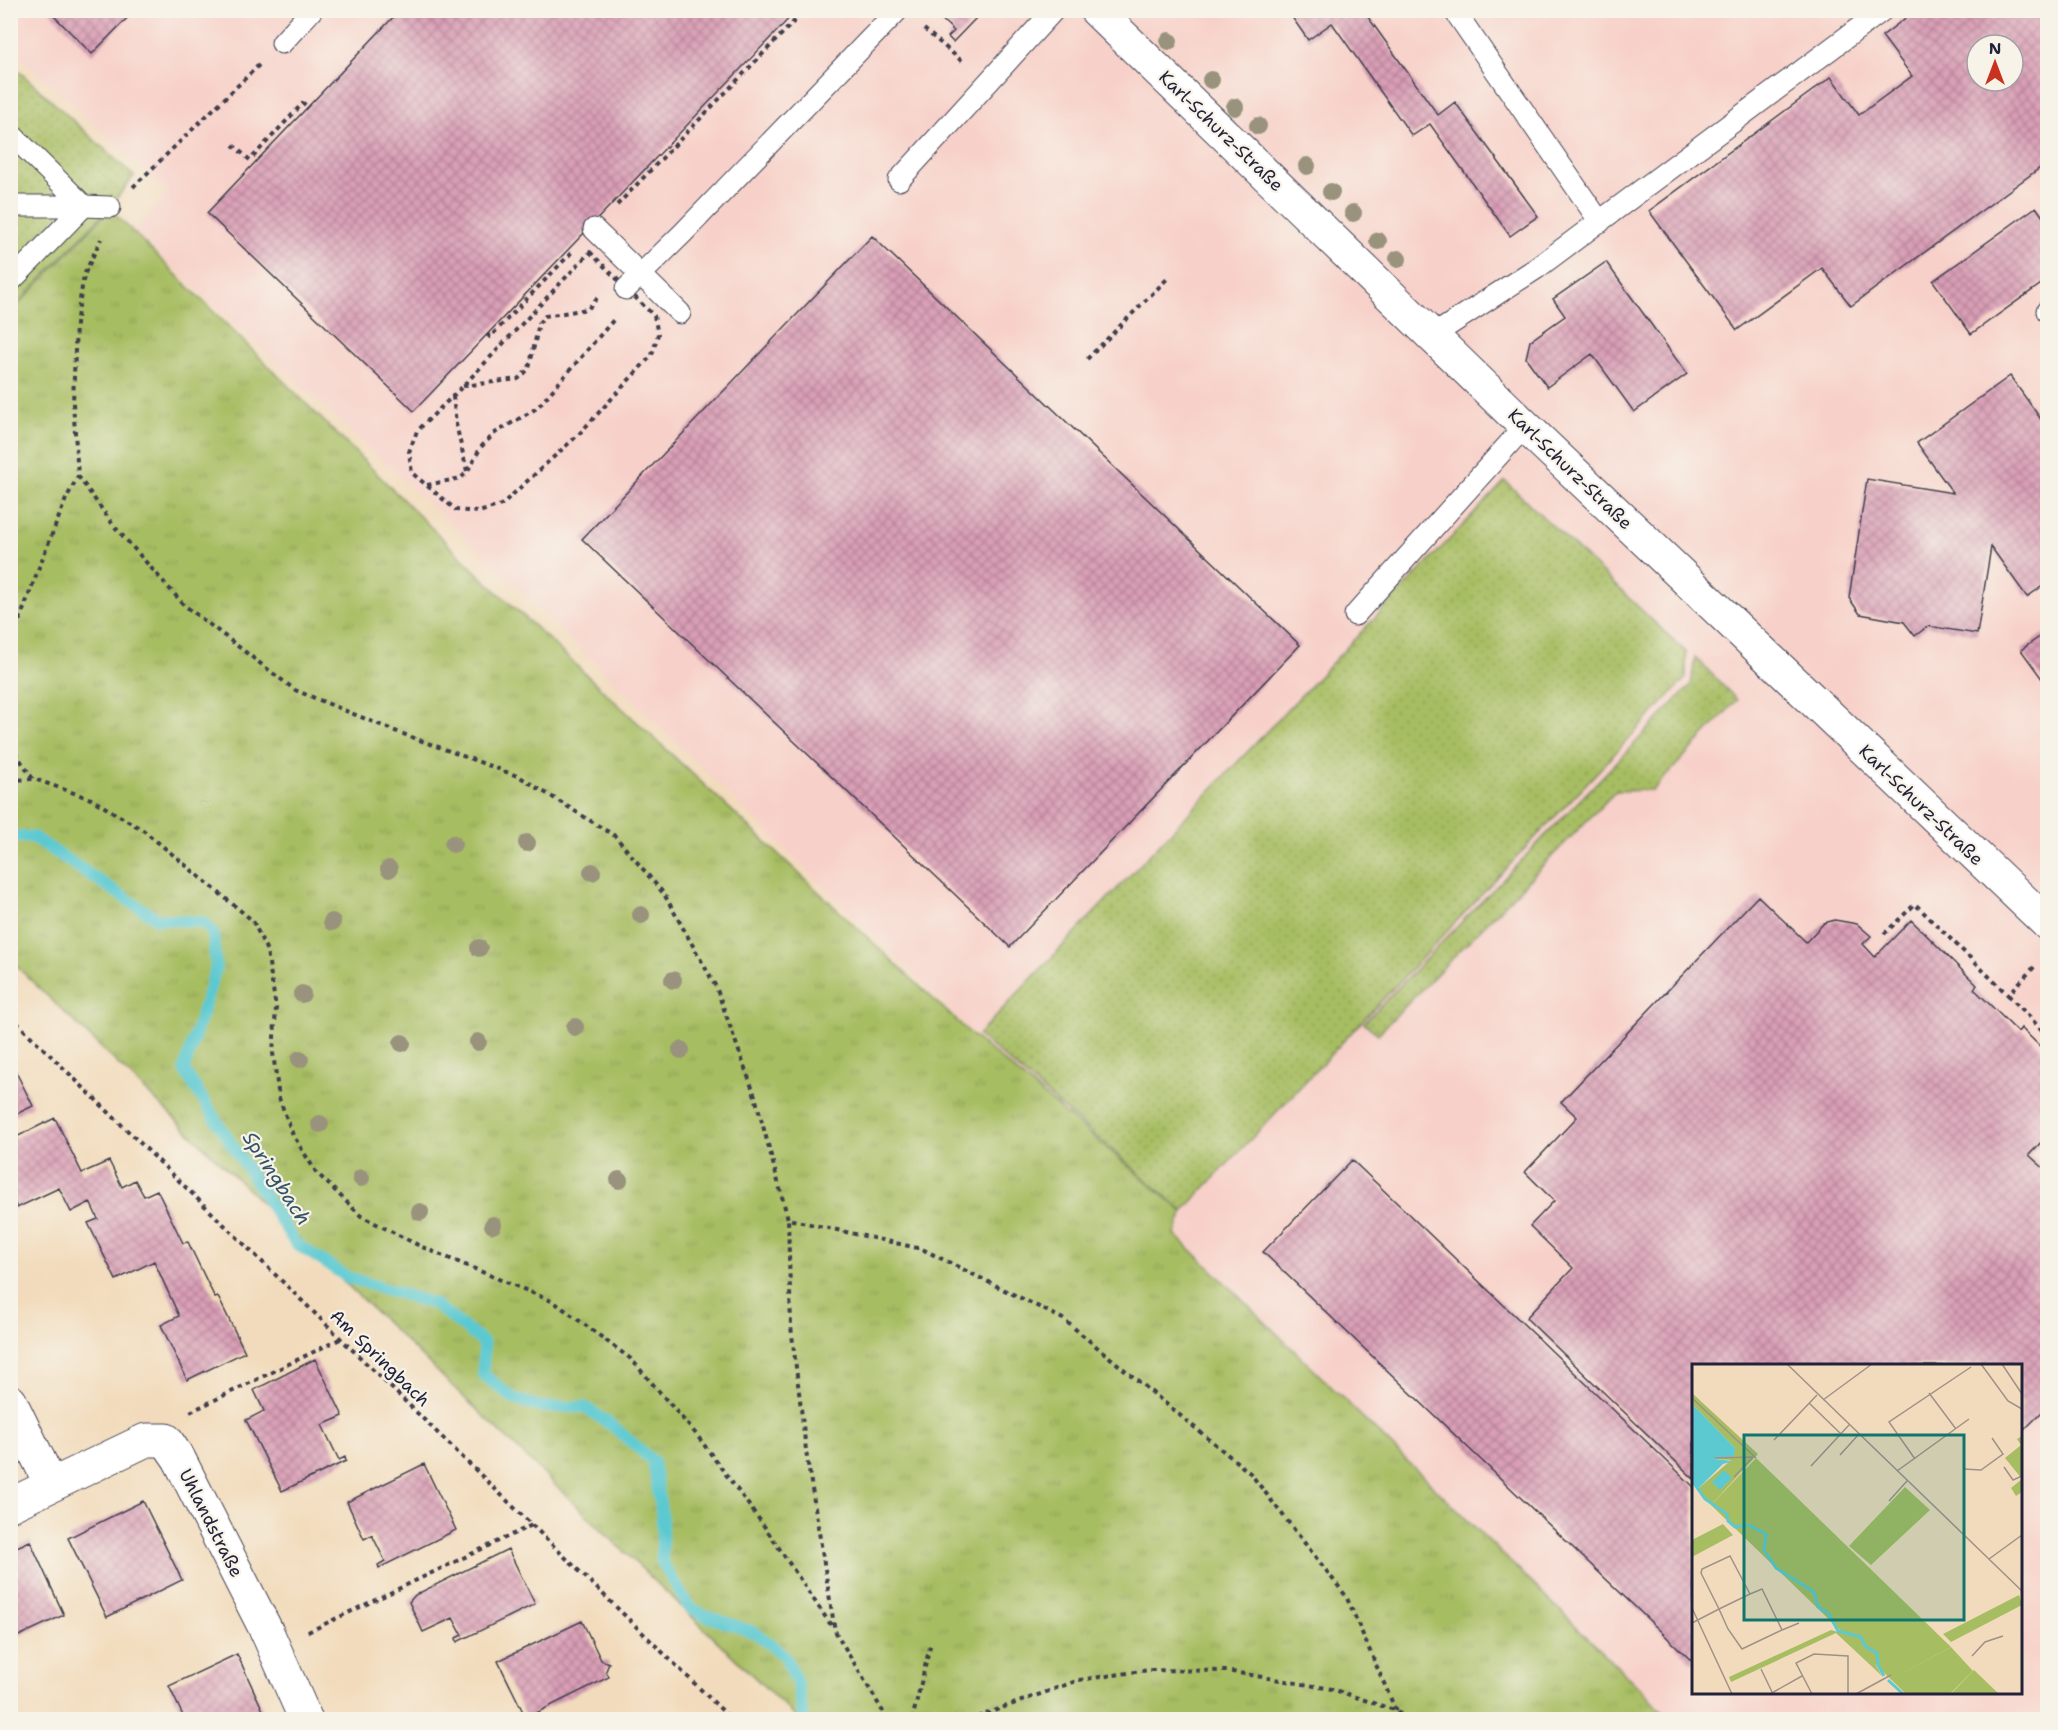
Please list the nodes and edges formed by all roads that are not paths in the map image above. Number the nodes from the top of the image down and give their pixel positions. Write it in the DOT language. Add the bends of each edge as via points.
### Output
graph roads {
  1 [pos="312,10"];
  2 [pos="898,10"];
  3 [pos="1054,10"];
  4 [pos="1096,10"];
  5 [pos="1454,10"];
  6 [pos="1883,10"];
  7 [pos="282,43"];
  8 [pos="10,133"];
  9 [pos="899,180"];
  10 [pos="10,206"];
  11 [pos="84,206"];
  12 [pos="110,207"];
  13 [pos="1600,222"];
  14 [pos="594,229"];
  15 [pos="10,282"];
  16 [pos="625,288"];
  17 [pos="680,313"];
  18 [pos="1432,336"];
  19 [pos="1525,426"];
  20 [pos="1354,615"];
  21 [pos="2048,924"];
  22 [pos="10,1401"];
  23 [pos="51,1485"];
  24 [pos="10,1505"];
  25 [pos="306,1719"];
  1 -- 7 [label="lane"];
  2 -- 16 [label="lane" via="684,233"];
  3 -- 9 [label="lane"];
  4 -- 18 [label="street, Karl-Schurz-Straße"];
  5 -- 13 [label="lane"];
  6 -- 13 [label="lane"];
  8 -- 11 [label="lane"];
  10 -- 11 [label="lane"];
  11 -- 12 [label="lane"];
  11 -- 15 [label="lane"];
  13 -- 18 [label="lane"];
  14 -- 16 [label="lane"];
  16 -- 17 [label="lane"];
  18 -- 19 [label="street, Karl-Schurz-Straße"];
  19 -- 20 [label="lane"];
  19 -- 21 [label="street, Karl-Schurz-Straße"];
  22 -- 23 [label="street"];
  23 -- 24 [label="street"];
  23 -- 25 [label="street, Uhlandstraße" via="146,1440 166,1440 274,1648"];
}
